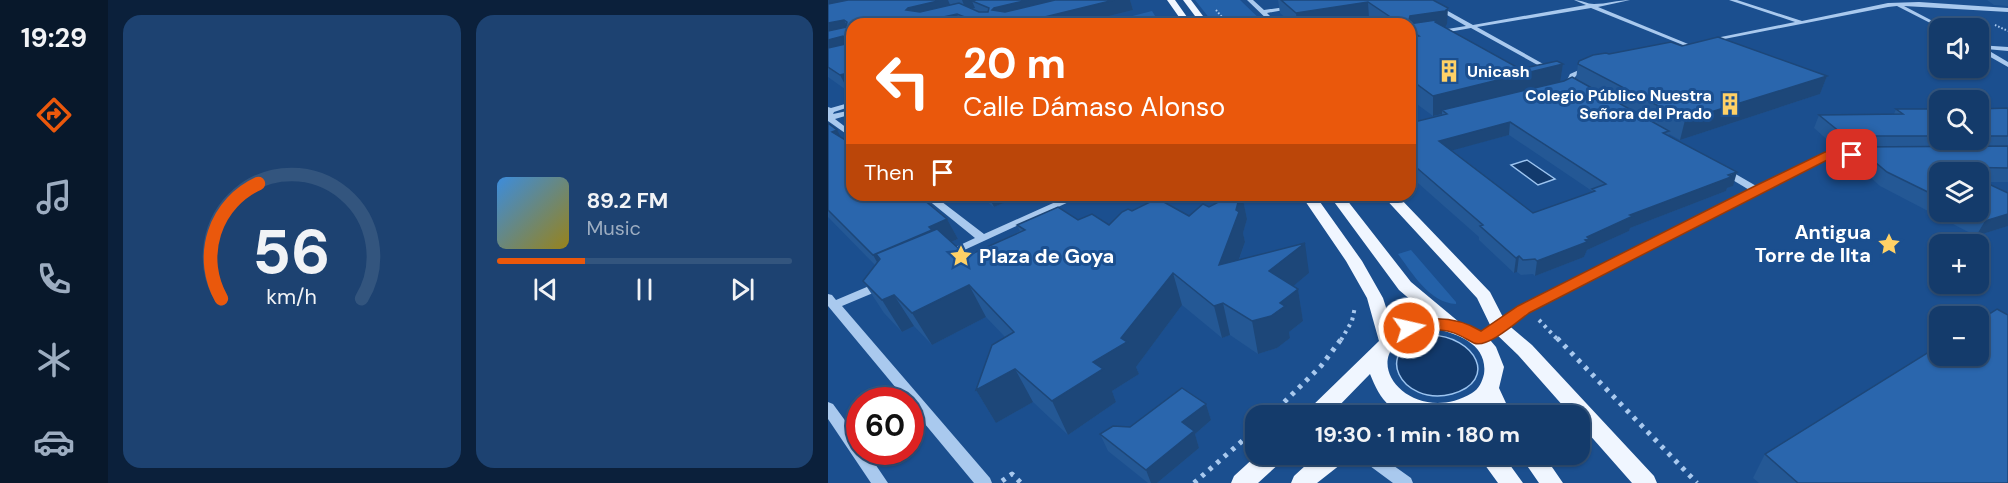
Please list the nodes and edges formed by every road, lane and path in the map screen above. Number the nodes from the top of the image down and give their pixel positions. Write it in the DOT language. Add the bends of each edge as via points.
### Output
graph roads {
  1 [pos="1171,0"];
  2 [pos="1187,0"];
  3 [pos="1250,0"];
  4 [pos="1424,0"];
  5 [pos="1577,0"];
  6 [pos="1627,0"];
  7 [pos="1732,0"];
  8 [pos="1888,0"];
  9 [pos="1897,4"];
  10 [pos="1592,6"];
  11 [pos="1295,8"];
  12 [pos="2008,10"];
  13 [pos="1263,12"];
  14 [pos="1184,18"];
  15 [pos="1200,18"];
  16 [pos="1269,18"];
  17 [pos="1929,21"];
  18 [pos="1802,22"];
  19 [pos="1471,26"];
  20 [pos="1416,36"];
  21 [pos="1690,46"];
  22 [pos="1678,48"];
  23 [pos="1989,48"];
  24 [pos="2008,49"];
  25 [pos="1989,53"];
  26 [pos="1600,65"];
  27 [pos="2008,65"];
  28 [pos="1569,81"];
  29 [pos="1576,87"];
  30 [pos="1555,91"];
  31 [pos="846,106"];
  32 [pos="846,112"];
  33 [pos="829,113"];
  34 [pos="846,130"];
  35 [pos="1876,155"];
  36 [pos="1717,167"];
  37 [pos="1757,190"];
  38 [pos="934,201"];
  39 [pos="1066,201"];
  40 [pos="1312,201"];
  41 [pos="1341,201"];
  42 [pos="1395,201"];
  43 [pos="983,240"];
  44 [pos="940,258"];
  45 [pos="887,282"];
  46 [pos="1355,298"];
  47 [pos="831,301"];
  48 [pos="1524,309"];
  49 [pos="1452,325"];
  50 [pos="1498,327"];
  51 [pos="1481,339"];
  52 [pos="1384,347"];
  53 [pos="1489,388"];
  54 [pos="1282,405"];
  55 [pos="1327,405"];
  56 [pos="1404,405"];
  57 [pos="1466,405"];
  58 [pos="1497,405"];
  59 [pos="828,408"];
  60 [pos="1245,439"];
  61 [pos="1262,465"];
  62 [pos="1321,465"];
  63 [pos="1380,465"];
  64 [pos="1497,465"];
  65 [pos="1538,465"];
  66 [pos="880,483"];
  67 [pos="984,483"];
  68 [pos="999,483"];
  69 [pos="1021,483"];
  70 [pos="1194,483"];
  71 [pos="1242,483"];
  72 [pos="1302,483"];
  73 [pos="1405,483"];
  74 [pos="1512,483"];
  75 [pos="1552,483"];
  76 [pos="1646,483"];
  77 [pos="1697,483"];
  1 -- 14 [label="main road"];
  2 -- 15 [label="main road"];
  3 -- 13 [label="street"];
  4 -- 19 [label="street"];
  5 -- 10 [label="street"];
  6 -- 10 [label="street"];
  7 -- 18 [label="street"];
  8 -- 9 [label="street"];
  9 -- 12 [label="street"];
  9 -- 17 [label="street"];
  9 -- 18 [label="street"];
  10 -- 19 [label="street"];
  10 -- 21 [label="street"];
  11 -- 13 [label="street"];
  13 -- 16 [label="street"];
  18 -- 21 [label="street"];
  19 -- 20 [label="street"];
  19 -- 28 [label="street"];
  21 -- 22 [label="street"];
  23 -- 24 [label="street"];
  25 -- 27 [label="street"];
  26 -- 28 [label="street" via="1575,73"];
  28 -- 29 [label="street"];
  28 -- 30 [label="street"];
  31 -- 33 [label="street"];
  32 -- 33 [label="street"];
  33 -- 34 [label="street"];
  35 -- 37 [label="street" via="1829,155"];
  36 -- 37 [label="street"];
  37 -- 48 [label="street"];
  38 -- 43 [label="street"];
  39 -- 43 [label="street"];
  40 -- 52 [label="main road" via="1375,298"];
  41 -- 49 [label="main road" via="1405,286"];
  42 -- 50 [label="main road" via="1484,296"];
  43 -- 44 [label="street"];
  45 -- 47 [label="street"];
  46 -- 54 [label="path" via="1356,310 1334,350"];
  47 -- 67 [label="street"];
  48 -- 50 [label="street"];
  48 -- 77 [label="path"];
  49 -- 51 [label="main road"];
  49 -- 52 [label="main road" via="1419,325 1399,332"];
  50 -- 51 [label="street"];
  50 -- 76 [label="main road" via="1525,350"];
  51 -- 53 [label="main road" via="1494,360 1495,374"];
  52 -- 55 [label="main road"];
  52 -- 56 [label="main road" via="1377,370 1384,387"];
  53 -- 57 [label="main road"];
  53 -- 58 [label="main road"];
  59 -- 66 [label="street"];
  60 -- 70 [label="path"];
  61 -- 71 [label="main road"];
  62 -- 72 [label="main road"];
  63 -- 73 [label="street"];
  64 -- 74 [label="main road"];
  65 -- 75 [label="main road"];
  68 -- 69 [label="path" via="1012,474"];
}
